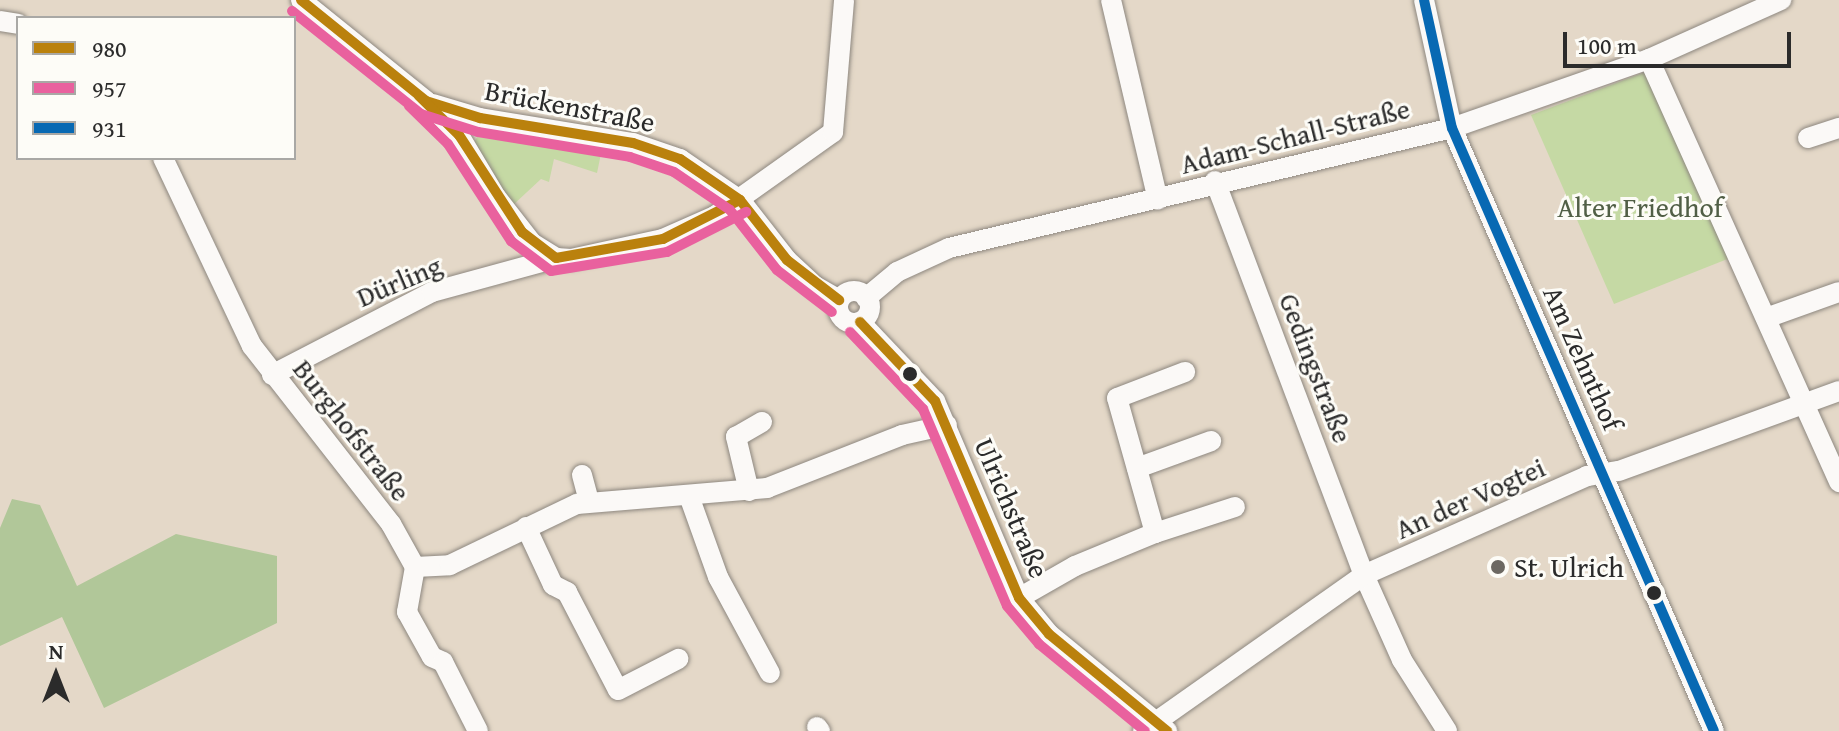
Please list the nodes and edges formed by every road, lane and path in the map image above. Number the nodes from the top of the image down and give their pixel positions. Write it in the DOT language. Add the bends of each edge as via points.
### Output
graph roads {
  1 [pos="301,0"];
  2 [pos="844,0"];
  3 [pos="1111,0"];
  4 [pos="1424,0"];
  5 [pos="1781,0"];
  6 [pos="1649,59"];
  7 [pos="426,101"];
  8 [pos="480,118"];
  9 [pos="1452,128"];
  10 [pos="1839,128"];
  11 [pos="1808,138"];
  12 [pos="466,147"];
  13 [pos="164,160"];
  14 [pos="1215,181"];
  15 [pos="740,200"];
  16 [pos="1158,200"];
  17 [pos="556,258"];
  18 [pos="1839,292"];
  19 [pos="866,298"];
  20 [pos="839,300"];
  21 [pos="1766,318"];
  22 [pos="860,322"];
  23 [pos="1185,372"];
  24 [pos="272,375"];
  25 [pos="1839,391"];
  26 [pos="1803,403"];
  27 [pos="762,422"];
  28 [pos="947,425"];
  29 [pos="1211,441"];
  30 [pos="1137,468"];
  31 [pos="582,475"];
  32 [pos="1604,475"];
  33 [pos="1839,482"];
  34 [pos="749,491"];
  35 [pos="689,496"];
  36 [pos="589,502"];
  37 [pos="1235,507"];
  38 [pos="526,527"];
  39 [pos="1155,533"];
  40 [pos="415,567"];
  41 [pos="1364,575"];
  42 [pos="1019,598"];
  43 [pos="678,659"];
  44 [pos="770,673"];
  45 [pos="1155,727"];
  46 [pos="1442,729"];
  47 [pos="478,731"];
  48 [pos="1714,731"];
  1 -- 7 [label="street"];
  2 -- 15 [label="street" via="833,132"];
  3 -- 16 [label="street"];
  4 -- 9 [label="street, Am Zehnthof"];
  5 -- 6 [label="street, Adam-Schall-Straße"];
  6 -- 9 [label="street, Adam-Schall-Straße"];
  6 -- 21 [label="street"];
  7 -- 8 [label="street, Brückenstraße"];
  7 -- 12 [label="street"];
  8 -- 12 [label="street" via="467,128"];
  8 -- 15 [label="street, Brückenstraße" via="658,149 699,169"];
  9 -- 14 [label="street, Adam-Schall-Straße"];
  9 -- 32 [label="street, Am Zehnthof"];
  10 -- 11 [label="street"];
  12 -- 17 [label="street" via="519,228"];
  13 -- 24 [label="street, Burghofstraße" via="252,346"];
  14 -- 16 [label="street, Adam-Schall-Straße"];
  14 -- 41 [label="street, Gedingstraße"];
  15 -- 17 [label="street" via="663,239"];
  15 -- 20 [label="street" via="787,260 824,294"];
  16 -- 19 [label="street, Adam-Schall-Straße" via="949,248 897,272"];
  17 -- 24 [label="street, Dürling" via="432,292"];
  18 -- 21 [label="street"];
  19 -- 20 [label="street" via="852,292"];
  19 -- 22 [label="street" via="868,314"];
  20 -- 22 [label="street" via="844,320"];
  21 -- 26 [label="street"];
  22 -- 28 [label="street, Ulrichstraße" via="935,401"];
  23 -- 30 [label="street" via="1117,398"];
  24 -- 40 [label="street, Burghofstraße" via="391,524"];
  25 -- 26 [label="street, An der Vogtei"];
  26 -- 32 [label="street, An der Vogtei"];
  26 -- 33 [label="street"];
  27 -- 34 [label="street" via="736,437"];
  28 -- 34 [label="street" via="902,435 783,483"];
  28 -- 42 [label="street, Ulrichstraße"];
  29 -- 30 [label="street"];
  30 -- 39 [label="street"];
  31 -- 36 [label="street"];
  32 -- 41 [label="street, An der Vogtei" via="1587,476"];
  32 -- 48 [label="street, Am Zehnthof"];
  34 -- 35 [label="street"];
  35 -- 36 [label="street"];
  35 -- 44 [label="street" via="718,577"];
  36 -- 38 [label="street"];
  37 -- 39 [label="street"];
  38 -- 40 [label="street" via="450,565"];
  38 -- 43 [label="street" via="553,585 567,592 618,690"];
  39 -- 42 [label="street" via="1075,566"];
  40 -- 47 [label="street" via="407,612 432,657 443,662"];
  41 -- 45 [label="street, An der Vogtei"];
  41 -- 46 [label="street, Gedingstraße" via="1402,660"];
  42 -- 45 [label="street, Ulrichstraße" via="1069,652"];
}
